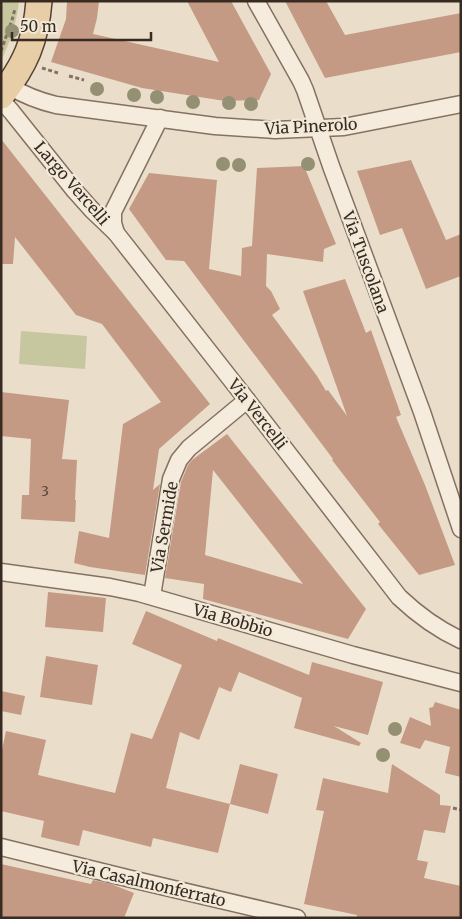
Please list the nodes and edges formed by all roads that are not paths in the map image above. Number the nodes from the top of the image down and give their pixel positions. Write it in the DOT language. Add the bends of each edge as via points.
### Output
graph roads {
  1 [pos="39,1"];
  2 [pos="256,1"];
  3 [pos="4,94"];
  4 [pos="461,104"];
  5 [pos="160,118"];
  6 [pos="318,129"];
  7 [pos="116,233"];
  8 [pos="247,400"];
  9 [pos="461,529"];
  10 [pos="1,572"];
  11 [pos="152,596"];
  12 [pos="461,640"];
  13 [pos="461,683"];
  14 [pos="1,848"];
  15 [pos="253,913"];
  16 [pos="297,918"];
  1 -- 3 [label="main road" via="30,47 22,67"];
  2 -- 6 [label="street, Via Tuscolana" via="301,81"];
  3 -- 5 [label="street" via="22,94 48,103"];
  3 -- 7 [label="street, Largo Vercelli" via="12,111 92,210"];
  4 -- 6 [label="street, Via Pinerolo" via="344,127"];
  5 -- 6 [label="street, Via Pinerolo" via="231,128"];
  5 -- 7 [label="street, Largo Vercelli" via="112,212"];
  6 -- 9 [label="street, Via Tuscolana" via="422,412"];
  7 -- 8 [label="street, Via Vercelli"];
  8 -- 11 [label="street, Via Sermide" via="192,445 176,466 171,479"];
  8 -- 12 [label="street, Via Vercelli" via="399,597 433,626"];
  10 -- 11 [label="street, Via Bobbio"];
  11 -- 13 [label="street, Via Bobbio"];
  14 -- 15 [label="street, Via Casalmonferrato"];
  15 -- 16 [label="street, Via Casalmonferrato"];
}
